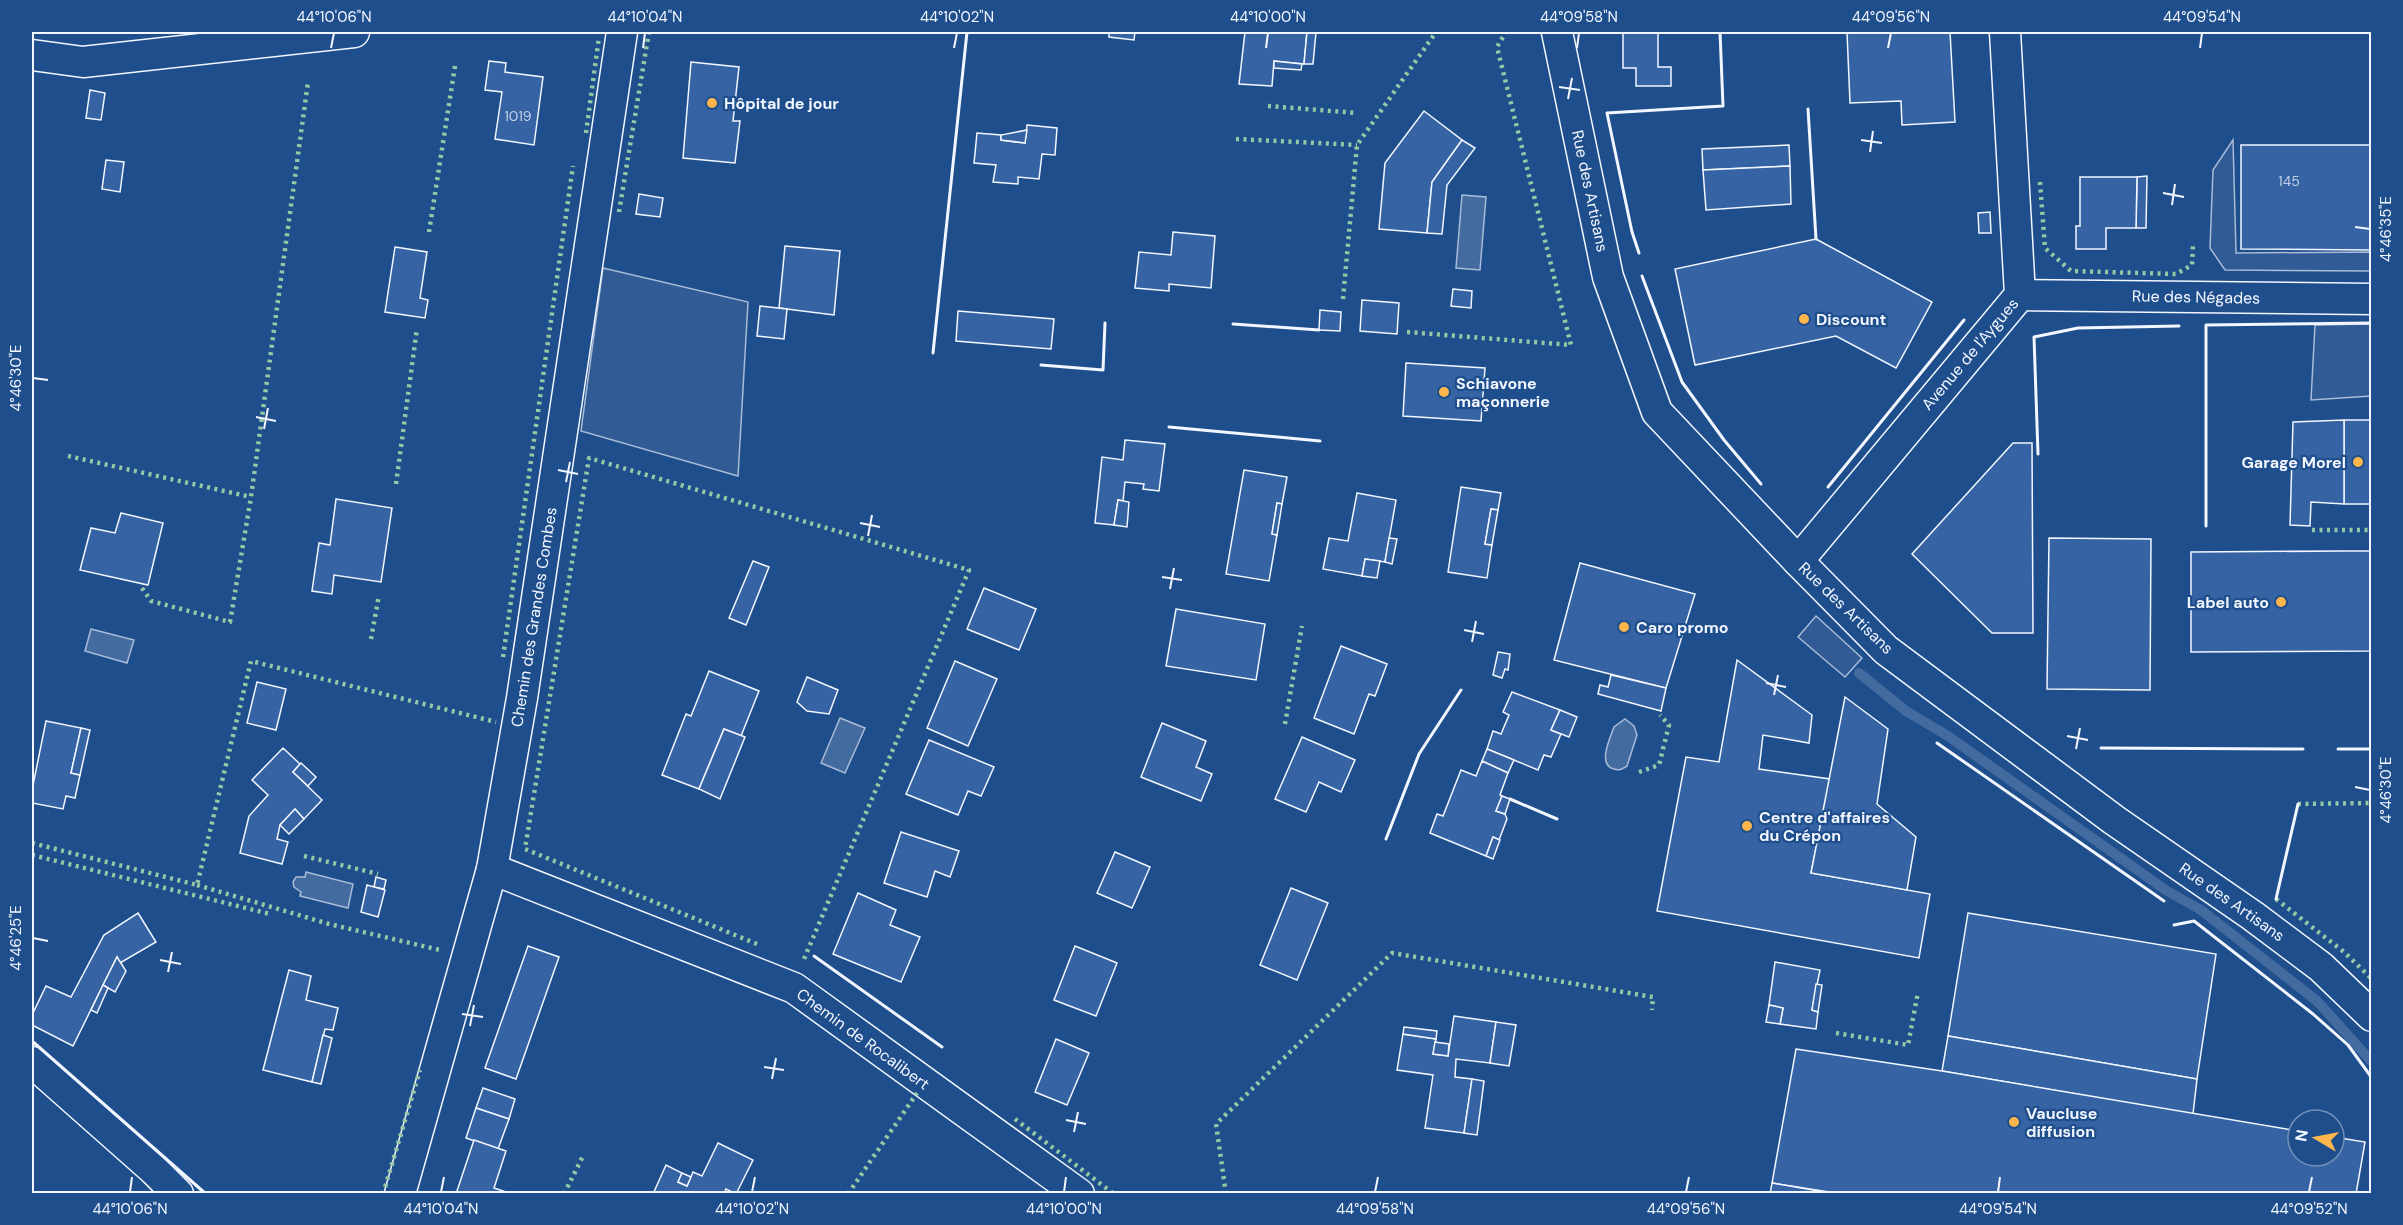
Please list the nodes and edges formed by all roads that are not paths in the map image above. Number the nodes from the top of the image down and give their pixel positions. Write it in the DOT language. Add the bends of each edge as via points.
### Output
graph roads {
  1 [pos="354,32"];
  2 [pos="622,32"];
  3 [pos="1557,32"];
  4 [pos="2005,32"];
  5 [pos="32,55"];
  6 [pos="2020,295"];
  7 [pos="2372,299"];
  8 [pos="1798,561"];
  9 [pos="492,869"];
  10 [pos="2372,1016"];
  11 [pos="32,1062"];
  12 [pos="178,1194"];
  13 [pos="400,1194"];
  14 [pos="1079,1194"];
  1 -- 5 [label="street" via="83,62"];
  2 -- 9 [label="street, Chemin des Grandes Combes" via="522,698"];
  3 -- 8 [label="street, Rue des Artisans" via="1608,277 1657,412"];
  4 -- 6 [label="street, Avenue de l'Aygues"];
  6 -- 7 [label="street, Rue des Négades"];
  6 -- 8 [label="street, Avenue de l'Aygues"];
  8 -- 10 [label="street, Rue des Artisans" via="1886,650 2114,820 2261,922 2320,967"];
  9 -- 13 [label="street, Chemin des Grandes Combes"];
  9 -- 14 [label="street, Chemin de Rocalibert" via="794,988"];
  11 -- 12 [label="street"];
}
